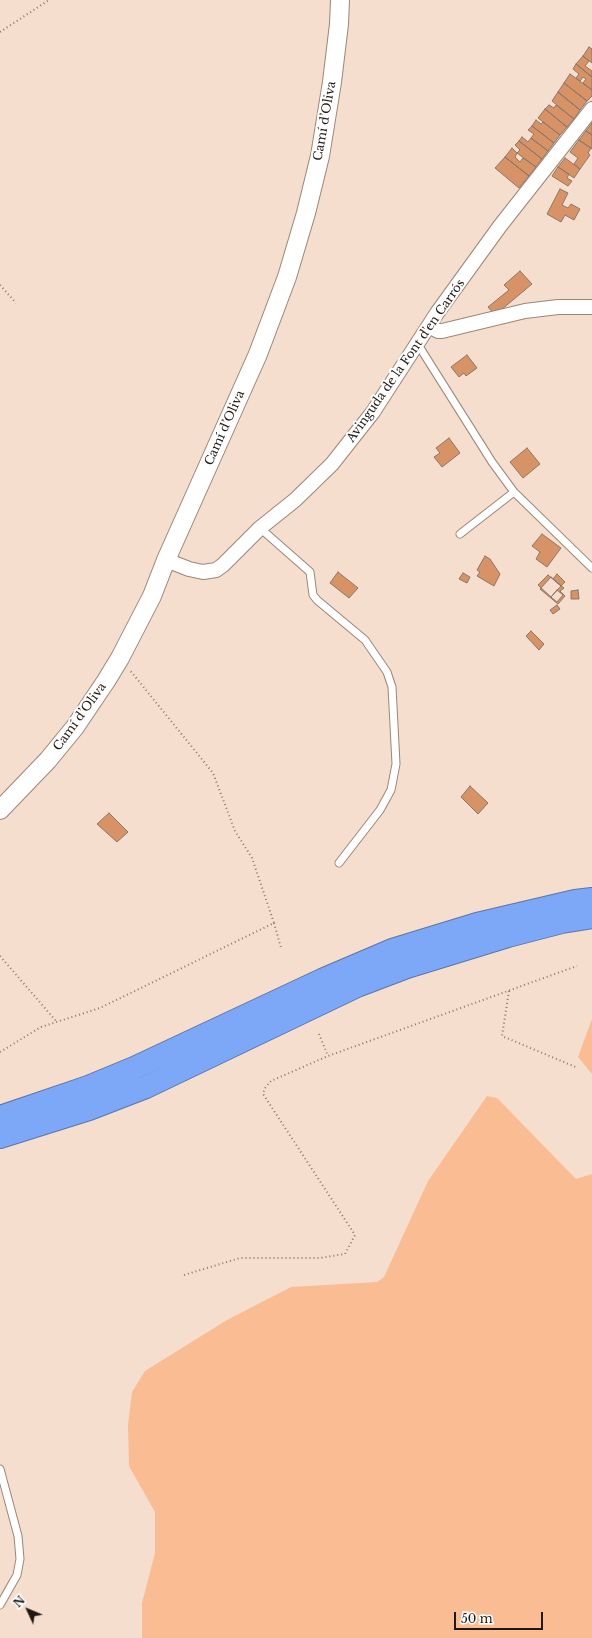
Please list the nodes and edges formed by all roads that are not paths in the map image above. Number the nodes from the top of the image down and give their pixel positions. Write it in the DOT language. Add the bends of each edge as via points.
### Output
graph roads {
  1 [pos="340,0"];
  2 [pos="592,110"];
  3 [pos="592,307"];
  4 [pos="429,326"];
  5 [pos="417,343"];
  6 [pos="514,492"];
  7 [pos="260,528"];
  8 [pos="460,534"];
  9 [pos="166,560"];
  10 [pos="592,568"];
  11 [pos="0,810"];
  12 [pos="339,863"];
  13 [pos="592,899"];
  14 [pos="592,917"];
  15 [pos="0,1117"];
  16 [pos="0,1137"];
  17 [pos="0,1469"];
  18 [pos="0,1605"];
  1 -- 9 [label="street, Camí d’Oliva" via="332,82 320,156 287,277 258,354"];
  2 -- 4 [label="street, Avinguda de la Font d'en Carrós" via="500,226"];
  3 -- 4 [label="street" via="530,310 442,331"];
  4 -- 5 [label="street, Avinguda de la Font d'en Carrós"];
  5 -- 6 [label="lane" via="492,462"];
  5 -- 7 [label="street, Avinguda de la Font d'en Carrós" via="373,412 332,464 295,500"];
  6 -- 8 [label="lane"];
  6 -- 10 [label="lane"];
  7 -- 9 [label="street, Avinguda de la Font d'en Carrós" via="216,570 203,572"];
  7 -- 12 [label="lane" via="310,572 313,595 365,640 387,672 392,687 396,758 390,790 380,810"];
  9 -- 11 [label="street, Camí d’Oliva" via="152,596 106,681 75,727 48,760"];
  13 -- 15 [label="highway" via="477,924 392,950 134,1068 88,1087"];
  14 -- 16 [label="highway" via="508,936 407,967 350,989 146,1087 89,1110"];
  17 -- 18 [label="lane" via="18,1536 20,1559 17,1575"];
}
